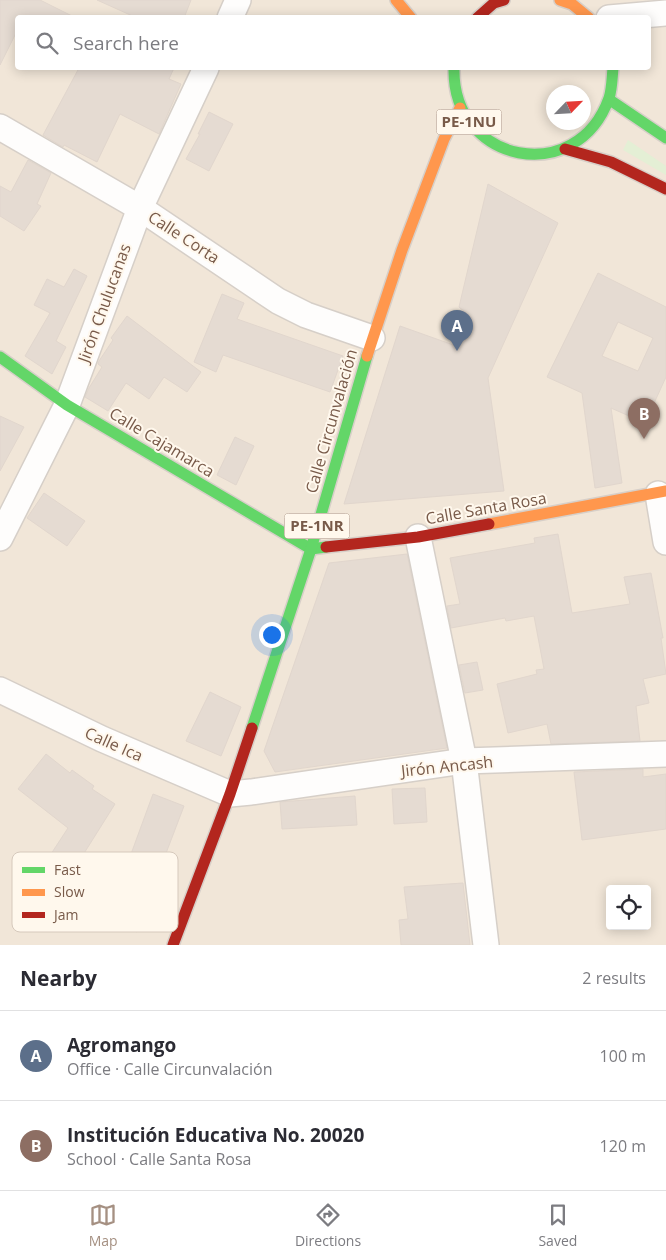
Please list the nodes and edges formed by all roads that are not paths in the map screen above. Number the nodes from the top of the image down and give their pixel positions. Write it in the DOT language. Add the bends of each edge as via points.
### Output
graph roads {
  1 [pos="238,0"];
  2 [pos="396,0"];
  3 [pos="504,0"];
  4 [pos="560,0"];
  5 [pos="666,12"];
  6 [pos="231,15"];
  7 [pos="408,15"];
  8 [pos="480,15"];
  9 [pos="585,15"];
  10 [pos="638,15"];
  11 [pos="205,70"];
  12 [pos="454,70"];
  13 [pos="613,70"];
  14 [pos="610,100"];
  15 [pos="460,108"];
  16 [pos="0,127"];
  17 [pos="666,138"];
  18 [pos="565,149"];
  19 [pos="666,188"];
  20 [pos="140,208"];
  21 [pos="372,338"];
  22 [pos="0,357"];
  23 [pos="67,405"];
  24 [pos="662,492"];
  25 [pos="418,536"];
  26 [pos="0,538"];
  27 [pos="666,542"];
  28 [pos="311,549"];
  29 [pos="0,690"];
  30 [pos="666,754"];
  31 [pos="464,761"];
  32 [pos="230,794"];
  33 [pos="174,945"];
  34 [pos="486,945"];
  1 -- 6 [label="street"];
  2 -- 7 [label="main road"];
  3 -- 8 [label="main road" via="494,3"];
  4 -- 9 [label="main road" via="572,4"];
  5 -- 10 [label="street"];
  11 -- 20 [label="street, Jirón Chulucanas"];
  12 -- 15 [label="main road, PE-1NU"];
  13 -- 14 [label="main road, PE-1NU"];
  14 -- 17 [label="main road"];
  14 -- 18 [label="main road, PE-1NU" via="600,120 584,137"];
  15 -- 18 [label="main road, PE-1NU" via="474,129 493,144 516,153 541,155"];
  15 -- 21 [label="main road, Calle Circunvalación / PE-1NR" via="444,139"];
  16 -- 20 [label="street, Calle Corta"];
  18 -- 19 [label="main road, PE-1NU" via="612,162"];
  20 -- 21 [label="street, Calle Corta" via="278,301 306,315"];
  20 -- 23 [label="street, Jirón Chulucanas"];
  21 -- 28 [label="main road, Calle Circunvalación / PE-1NR"];
  22 -- 23 [label="main road, Calle Cajamarca"];
  23 -- 26 [label="street, Jirón Chulucanas"];
  23 -- 28 [label="main road, Calle Cajamarca"];
  24 -- 25 [label="main road, Calle Santa Rosa"];
  24 -- 27 [label="street"];
  25 -- 28 [label="main road, Calle Santa Rosa"];
  25 -- 31 [label="street"];
  28 -- 32 [label="main road, Calle Circunvalación / PE-1NR"];
  29 -- 32 [label="street, Calle Ica" via="102,739"];
  30 -- 31 [label="street, Jirón Ancash"];
  31 -- 32 [label="street, Jirón Ancash"];
  31 -- 34 [label="street"];
  32 -- 33 [label="main road, Calle Circunvalación / PE-1NR"];
}
